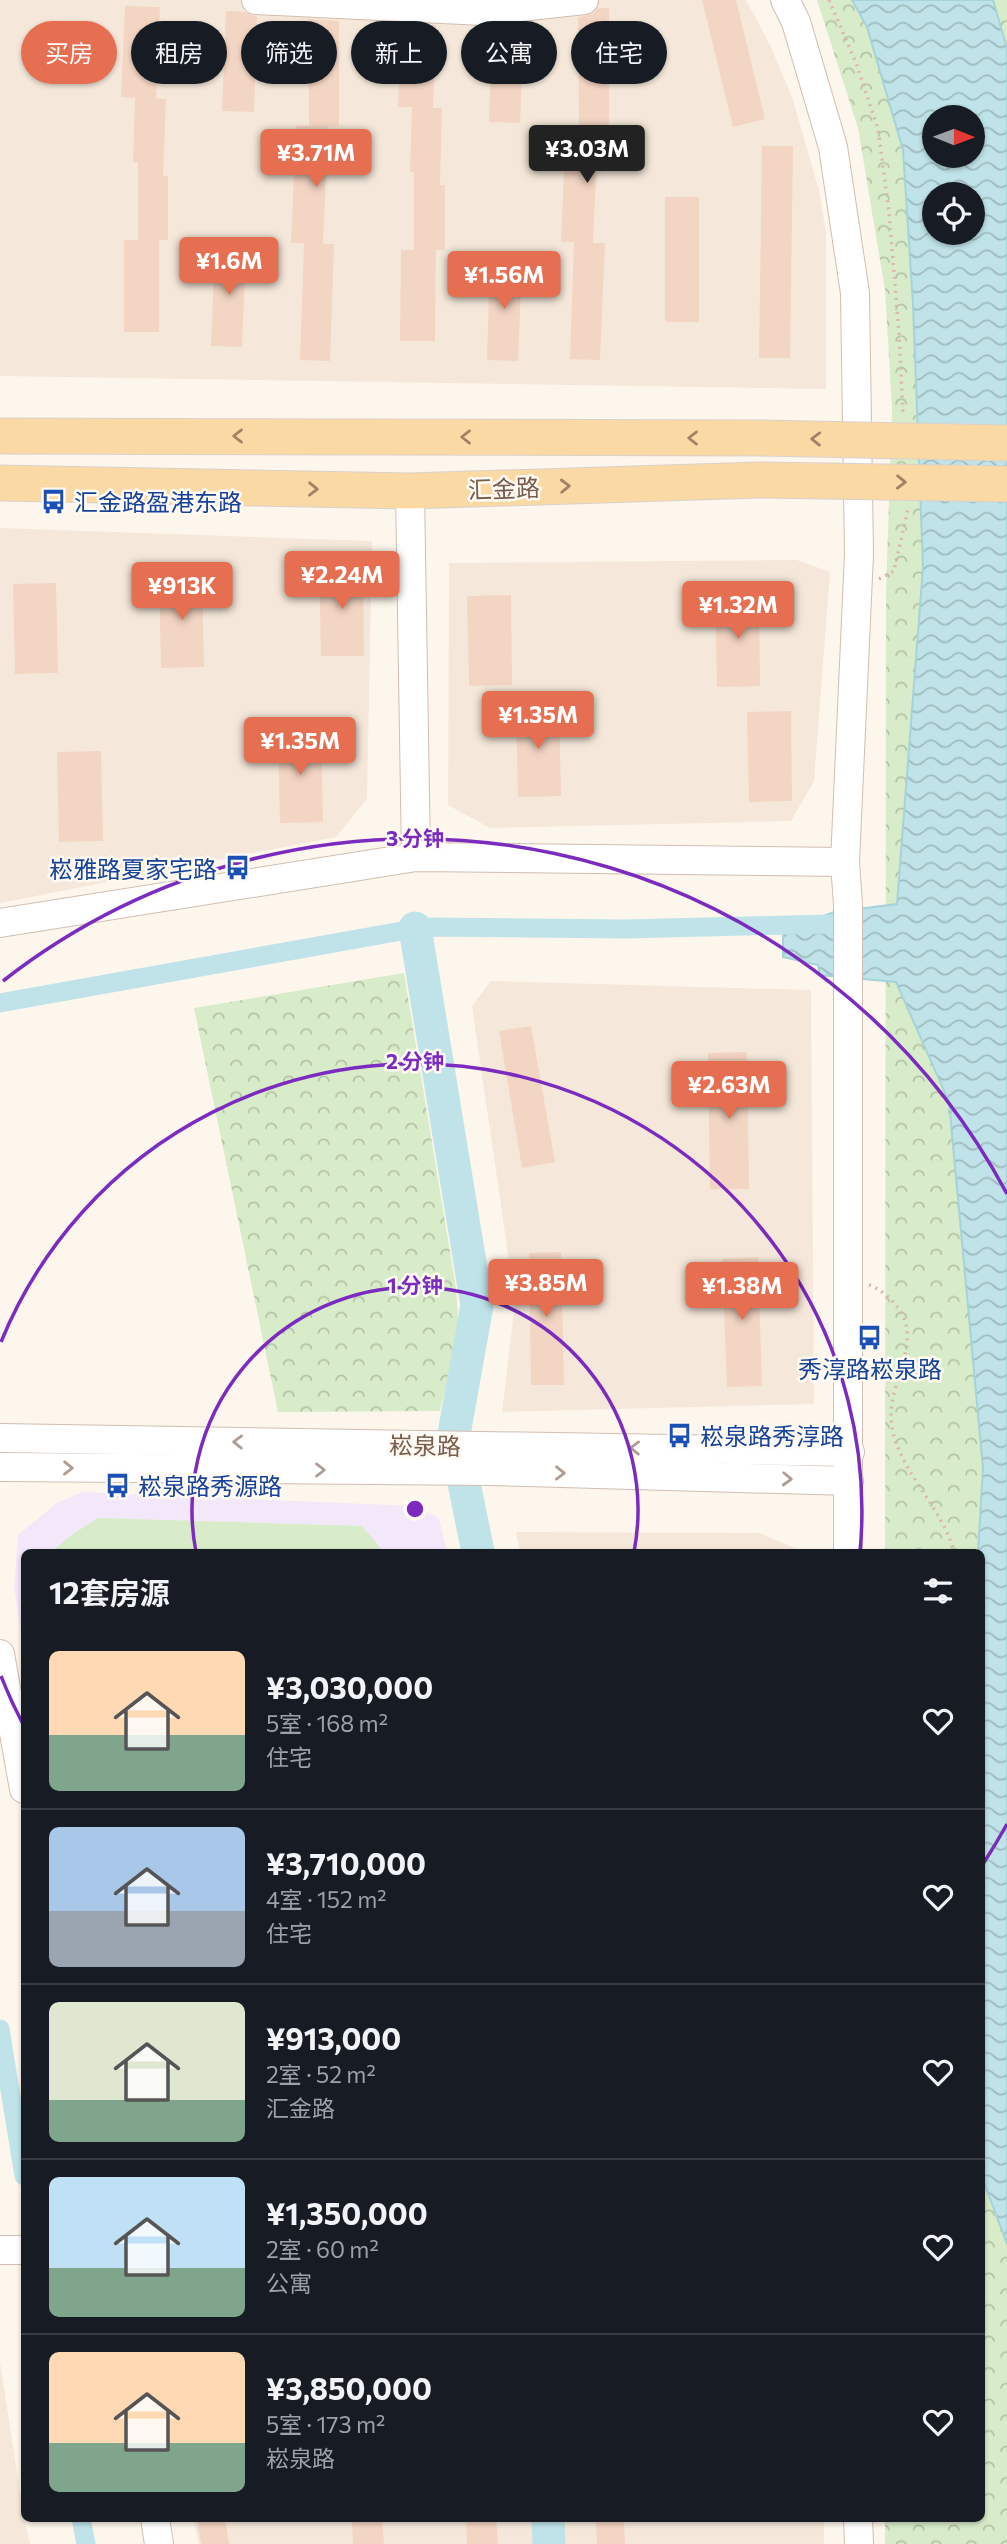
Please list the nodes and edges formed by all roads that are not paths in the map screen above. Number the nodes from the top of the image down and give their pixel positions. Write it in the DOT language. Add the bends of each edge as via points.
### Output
graph roads {
  1 [pos="256,0"];
  2 [pos="584,0"];
  3 [pos="785,0"];
  4 [pos="0,436"];
  5 [pos="1007,443"];
  6 [pos="0,483"];
  7 [pos="1007,484"];
  8 [pos="410,491"];
  9 [pos="416,857"];
  10 [pos="845,862"];
  11 [pos="0,923"];
  12 [pos="0,1437"];
  13 [pos="850,1452"];
  14 [pos="431,1458"];
  15 [pos="489,1458"];
  16 [pos="0,1466"];
  17 [pos="849,1481"];
  18 [pos="848,1549"];
  19 [pos="0,1654"];
  20 [pos="21,1772"];
  21 [pos="0,2250"];
  22 [pos="21,2250"];
  23 [pos="156,2522"];
  24 [pos="159,2544"];
  1 -- 2 [label="street" via="484,10"];
  3 -- 10 [label="street" via="796,22 833,147 855,293 858,591"];
  5 -- 4 [label="main road, 汇金路, one-way, bridge"];
  6 -- 8 [label="main road, 汇金路, one-way"];
  8 -- 7 [label="main road, 汇金路, one-way, bridge" via="759,480"];
  8 -- 9 [label="street"];
  9 -- 10 [label="street"];
  9 -- 11 [label="street"];
  10 -- 13 [label="street"];
  14 -- 12 [label="street, 崧泉路, one-way"];
  13 -- 15 [label="street, 崧泉路, one-way"];
  13 -- 17 [label="street"];
  14 -- 15 [label="street, 崧泉路"];
  16 -- 14 [label="street, 崧泉路, one-way"];
  15 -- 17 [label="street, 崧泉路, one-way"];
  17 -- 18 [label="street"];
  19 -- 20 [label="street"];
  21 -- 22 [label="street"];
  23 -- 24 [label="street"];
}
